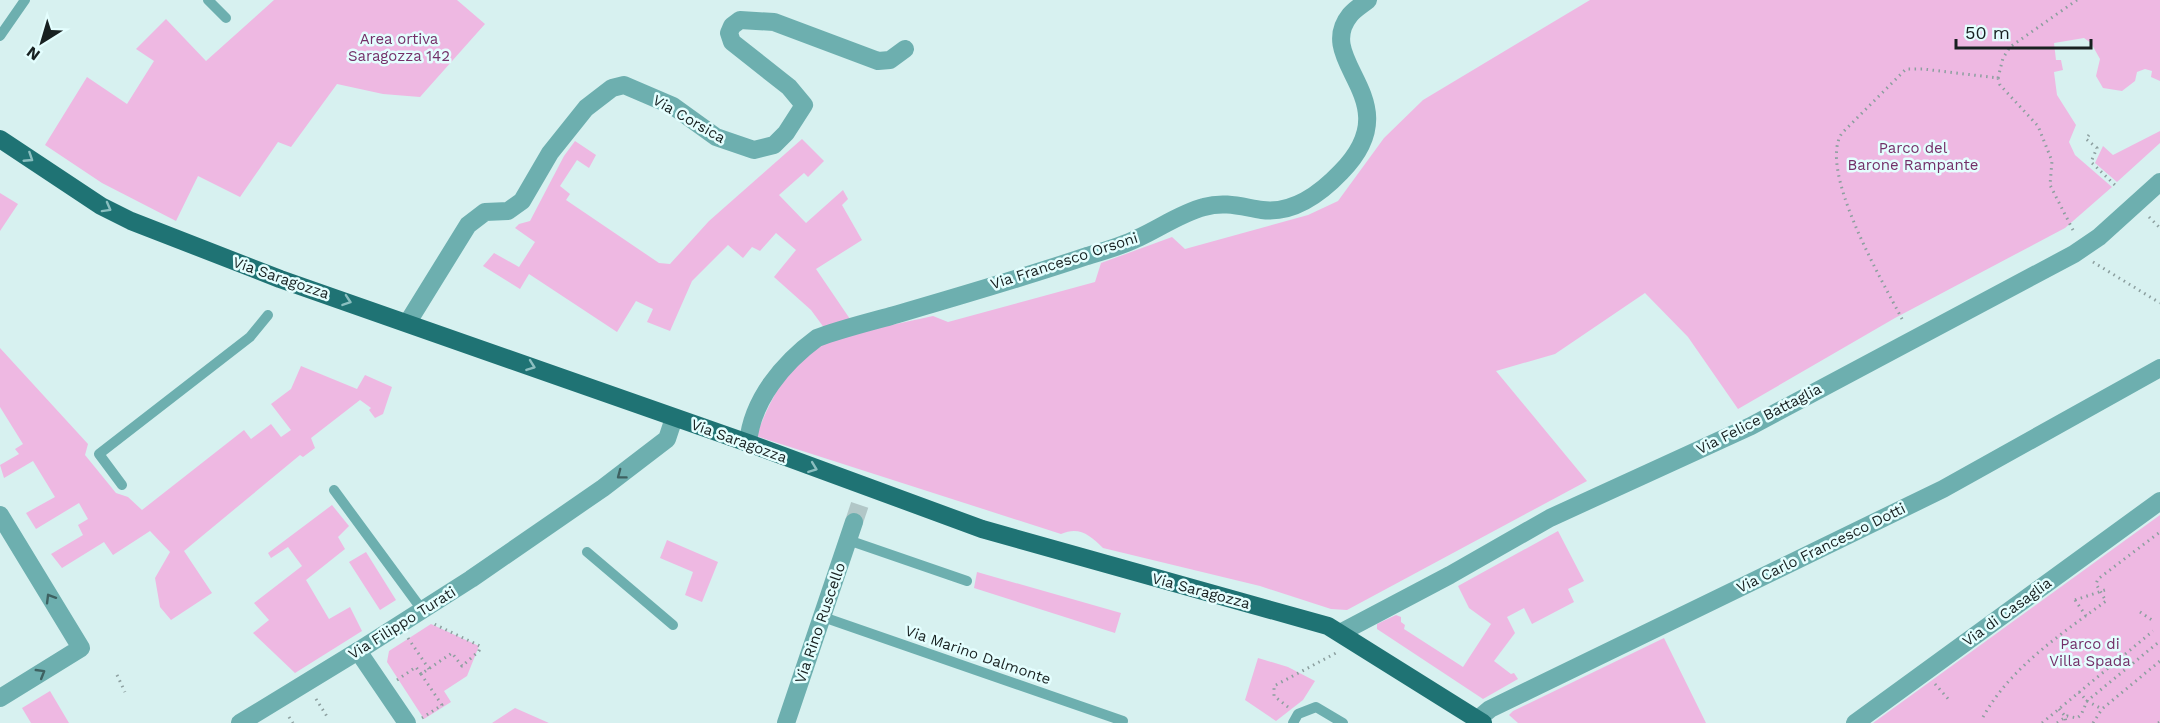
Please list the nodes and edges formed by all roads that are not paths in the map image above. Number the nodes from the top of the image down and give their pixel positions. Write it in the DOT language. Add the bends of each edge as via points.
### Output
graph roads {
  1 [pos="25,0"];
  2 [pos="208,0"];
  3 [pos="1368,0"];
  4 [pos="226,18"];
  5 [pos="0,36"];
  6 [pos="905,49"];
  7 [pos="0,139"];
  8 [pos="2160,182"];
  9 [pos="267,315"];
  10 [pos="408,322"];
  11 [pos="2160,368"];
  12 [pos="674,418"];
  13 [pos="748,443"];
  14 [pos="122,485"];
  15 [pos="334,490"];
  16 [pos="2160,501"];
  17 [pos="1,519"];
  18 [pos="854,522"];
  19 [pos="848,540"];
  20 [pos="586,552"];
  21 [pos="967,581"];
  22 [pos="426,616"];
  23 [pos="823,617"];
  24 [pos="673,625"];
  25 [pos="1342,632"];
  26 [pos="358,651"];
  27 [pos="0,698"];
  28 [pos="1296,719"];
  29 [pos="414,721"];
  30 [pos="1123,721"];
  31 [pos="1480,721"];
  32 [pos="240,723"];
  33 [pos="786,723"];
  34 [pos="1342,723"];
  35 [pos="1855,723"];
  1 -- 5 [label="lane"];
  2 -- 4 [label="lane"];
  3 -- 13 [label="street, Via Francesco Orsoni" via="1350,16 1342,49 1366,99 1366,132 1360,150 1324,188 1279,211 1220,203 1202,208 1095,254 817,338 775,379 755,415"];
  6 -- 10 [label="street, Via Corsica" via="890,60 878,61 774,22 740,20 729,33 732,42 795,92 804,105 774,145 754,150 716,136 663,102 624,85 612,88 586,108 550,153 522,201 508,211 485,212 468,225"];
  7 -- 10 [label="main road, Via Saragozza, one-way" via="101,206 131,221 279,283"];
  8 -- 25 [label="street, Via Felice Battaglia" via="2099,237 2074,254 1751,426 1550,518"];
  9 -- 14 [label="lane" via="250,337 99,454"];
  10 -- 12 [label="main road, Via Saragozza, one-way"];
  11 -- 31 [label="street, Via Carlo Francesco Dotti" via="1943,489 1490,709"];
  12 -- 13 [label="main road, Via Saragozza"];
  12 -- 22 [label="street, Via Filippo Turati, one-way" via="662,444 564,522"];
  13 -- 25 [label="main road, Via Saragozza, one-way" via="864,493"];
  15 -- 22 [label="lane"];
  16 -- 35 [label="street, Via di Casaglia"];
  27 -- 17 [label="street, one-way" via="81,648"];
  18 -- 19 [label="street, Via Rino Ruscello"];
  19 -- 21 [label="lane"];
  19 -- 23 [label="street, Via Rino Ruscello"];
  20 -- 24 [label="lane"];
  22 -- 26 [label="street, Via Filippo Turati"];
  23 -- 30 [label="lane, Via Marino Dalmonte"];
  23 -- 33 [label="street, Via Rino Ruscello"];
  25 -- 31 [label="main road, Via Saragozza"];
  26 -- 29 [label="street"];
  26 -- 32 [label="street, Via Filippo Turati"];
  28 -- 34 [label="lane" via="1316,706"];
}
